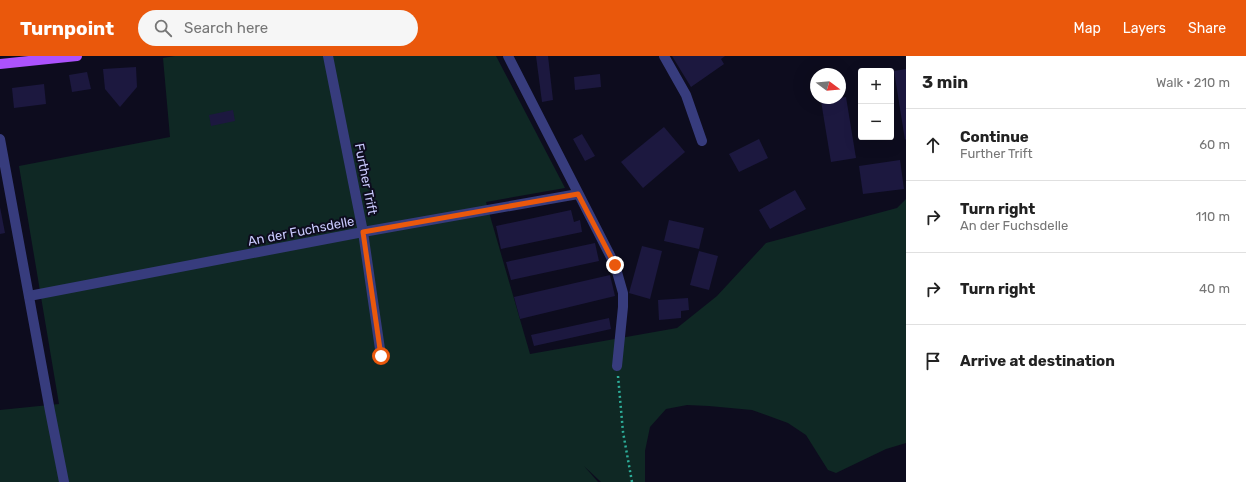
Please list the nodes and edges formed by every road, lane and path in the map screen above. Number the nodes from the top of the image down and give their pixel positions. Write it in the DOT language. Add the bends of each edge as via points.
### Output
graph roads {
  1 [pos="77,56"];
  2 [pos="328,56"];
  3 [pos="508,56"];
  4 [pos="664,56"];
  5 [pos="0,64"];
  6 [pos="0,139"];
  7 [pos="702,141"];
  8 [pos="578,194"];
  9 [pos="363,232"];
  10 [pos="29,296"];
  11 [pos="381,356"];
  12 [pos="617,366"];
  13 [pos="64,482"];
  14 [pos="632,482"];
  1 -- 5 [label="main road"];
  2 -- 9 [label="street, Further Trift"];
  3 -- 8 [label="street"];
  4 -- 7 [label="street" via="688,94"];
  6 -- 10 [label="street"];
  8 -- 9 [label="street, An der Fuchsdelle"];
  8 -- 12 [label="street" via="610,253 623,293"];
  9 -- 10 [label="street, An der Fuchsdelle"];
  9 -- 11 [label="street, Further Trift"];
  10 -- 13 [label="street"];
  12 -- 14 [label="path" via="623,432"];
}
